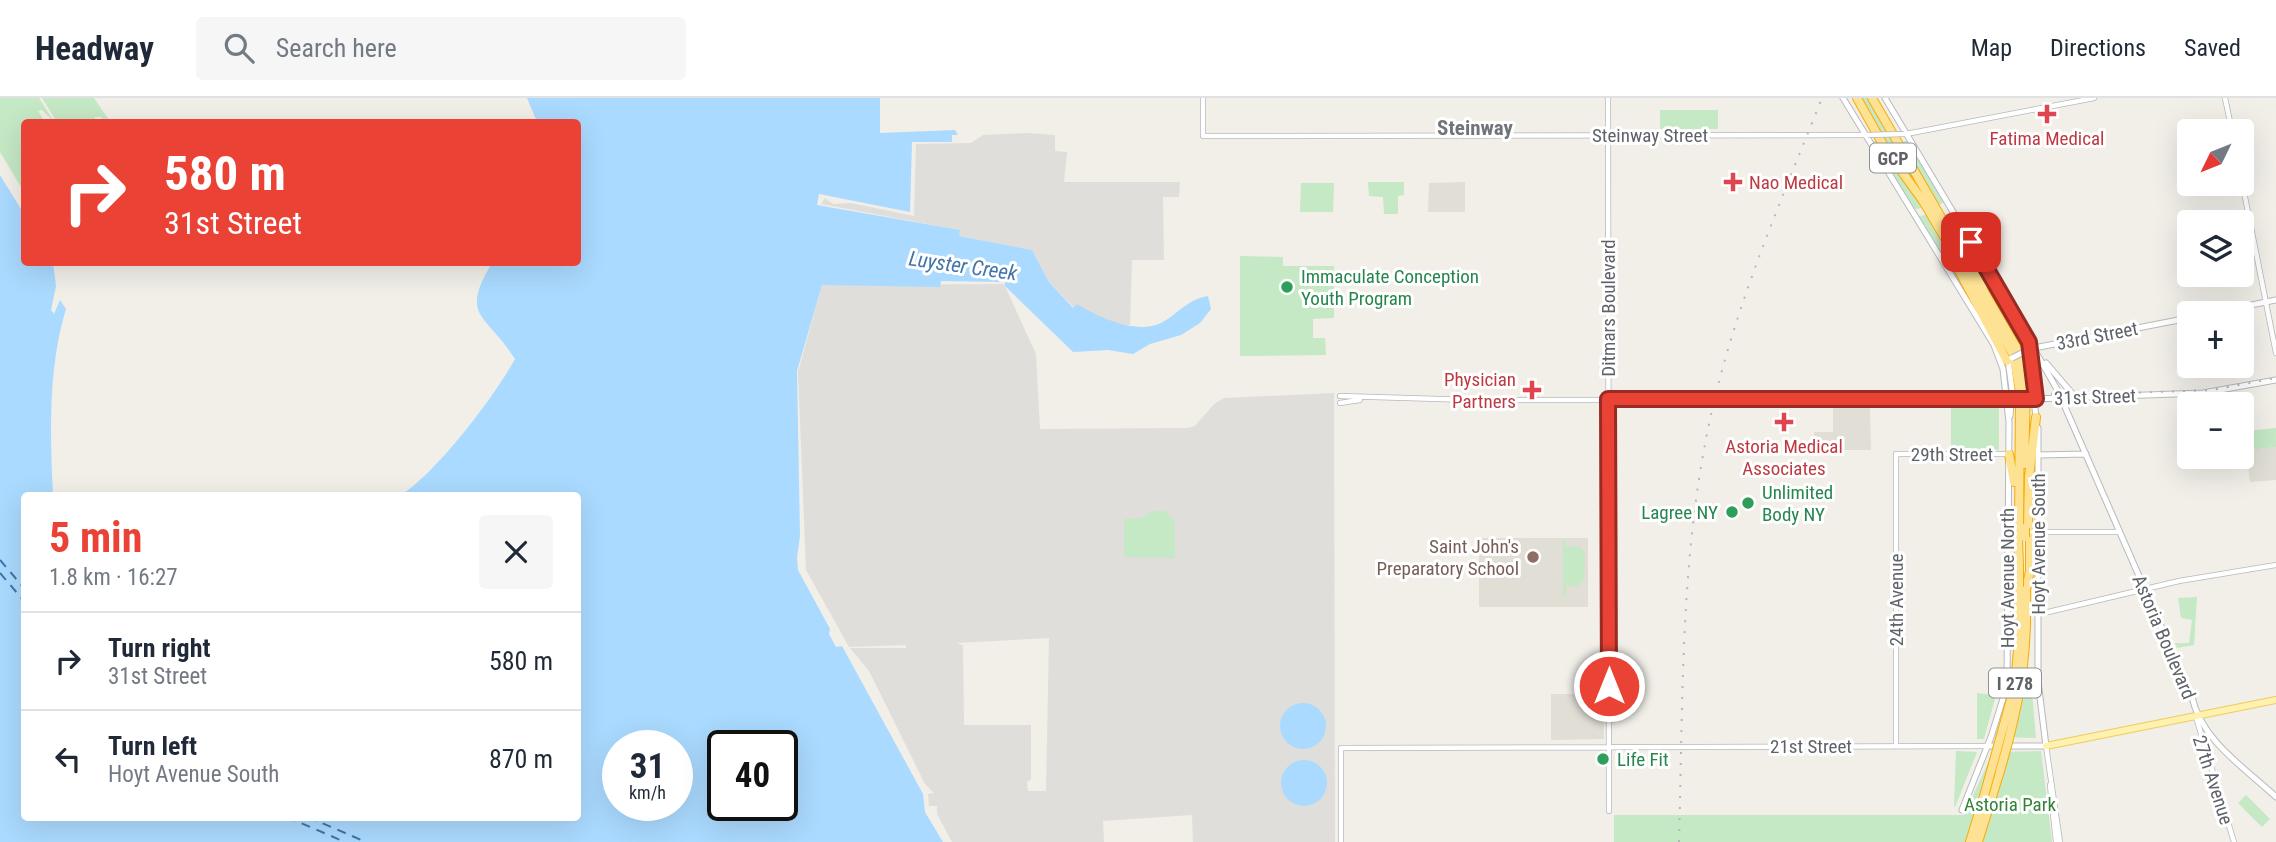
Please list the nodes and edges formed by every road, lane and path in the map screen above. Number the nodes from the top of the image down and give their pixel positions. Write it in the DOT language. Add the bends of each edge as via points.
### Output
graph roads {
  1 [pos="1203,98"];
  2 [pos="1608,98"];
  3 [pos="1843,98"];
  4 [pos="1857,98"];
  5 [pos="1872,98"];
  6 [pos="1885,98"];
  7 [pos="2094,98"];
  8 [pos="2225,98"];
  9 [pos="2229,119"];
  10 [pos="1905,134"];
  11 [pos="1608,135"];
  12 [pos="1867,135"];
  13 [pos="2245,196"];
  14 [pos="1936,217"];
  15 [pos="2276,300"];
  16 [pos="2266,303"];
  17 [pos="2254,305"];
  18 [pos="2177,320"];
  19 [pos="2028,340"];
  20 [pos="2029,350"];
  21 [pos="2276,353"];
  22 [pos="2040,356"];
  23 [pos="2010,359"];
  24 [pos="2276,380"];
  25 [pos="1340,396"];
  26 [pos="1368,398"];
  27 [pos="2061,398"];
  28 [pos="2076,398"];
  29 [pos="1608,399"];
  30 [pos="2034,399"];
  31 [pos="2012,400"];
  32 [pos="1340,403"];
  33 [pos="2036,418"];
  34 [pos="1896,454"];
  35 [pos="2009,454"];
  36 [pos="2086,454"];
  37 [pos="2038,455"];
  38 [pos="2007,532"];
  39 [pos="2026,532"];
  40 [pos="2119,532"];
  41 [pos="2276,565"];
  42 [pos="2026,568"];
  43 [pos="2144,590"];
  44 [pos="2007,610"];
  45 [pos="2038,611"];
  46 [pos="2276,700"];
  47 [pos="2196,717"];
  48 [pos="1609,746"];
  49 [pos="1896,746"];
  50 [pos="1987,746"];
  51 [pos="2046,746"];
  52 [pos="2276,797"];
  53 [pos="1962,810"];
  54 [pos="1609,811"];
  55 [pos="1341,842"];
  56 [pos="1970,842"];
  57 [pos="1978,842"];
  58 [pos="2058,842"];
  59 [pos="2234,842"];
  1 -- 11 [label="street, Steinway Street" via="1203,136"];
  2 -- 11 [label="street, Ditmars Boulevard"];
  3 -- 12 [label="main road"];
  4 -- 14 [label="highway, GCP" via="1885,148"];
  5 -- 14 [label="highway, I 278"];
  6 -- 10 [label="main road"];
  7 -- 10 [label="street, Steinway Street"];
  8 -- 9 [label="street"];
  10 -- 12 [label="street, Steinway Street, bridge"];
  10 -- 19 [label="main road"];
  11 -- 12 [label="street, Steinway Street"];
  11 -- 29 [label="street, Ditmars Boulevard"];
  12 -- 31 [label="main road" via="1994,345"];
  13 -- 16 [label="street"];
  14 -- 19 [label="highway"];
  14 -- 23 [label="highway"];
  14 -- 39 [label="highway, I 278" via="2022,359"];
  15 -- 16 [label="main road"];
  16 -- 17 [label="main road"];
  16 -- 21 [label="street"];
  18 -- 20 [label="main road, 33rd Street"];
  19 -- 20 [label="main road"];
  20 -- 22 [label="main road"];
  20 -- 23 [label="main road, 33rd Street, bridge"];
  20 -- 30 [label="main road, Hoyt Avenue South"];
  22 -- 27 [label="main road, Astoria Boulevard"];
  22 -- 28 [label="main road"];
  23 -- 31 [label="main road"];
  24 -- 28 [label="main road, 31st Street" via="2203,393"];
  25 -- 26 [label="street, 31st Street"];
  26 -- 29 [label="street, 31st Street"];
  26 -- 32 [label="street, 31st Street"];
  27 -- 28 [label="main road, 31st Street"];
  27 -- 30 [label="main road, 31st Street"];
  27 -- 36 [label="main road, Astoria Boulevard"];
  29 -- 31 [label="street, 31st Street"];
  29 -- 48 [label="street, Ditmars Boulevard"];
  30 -- 31 [label="main road, 31st Street, bridge"];
  30 -- 33 [label="main road, Hoyt Avenue South"];
  31 -- 35 [label="main road, Hoyt Avenue North"];
  33 -- 37 [label="main road, Hoyt Avenue South"];
  33 -- 39 [label="highway"];
  34 -- 35 [label="street, 29th Street"];
  34 -- 49 [label="street, 24th Avenue"];
  35 -- 38 [label="main road, Hoyt Avenue North"];
  35 -- 39 [label="highway"];
  36 -- 37 [label="main road"];
  36 -- 40 [label="main road, Astoria Boulevard"];
  37 -- 39 [label="highway" via="2030,482"];
  38 -- 39 [label="street"];
  38 -- 44 [label="main road, Hoyt Avenue North"];
  39 -- 40 [label="street"];
  39 -- 42 [label="highway, I 278"];
  39 -- 45 [label="main road, Hoyt Avenue South"];
  40 -- 43 [label="main road, Astoria Boulevard"];
  41 -- 43 [label="street"];
  42 -- 56 [label="highway, I 278, bridge" via="2013,697"];
  42 -- 57 [label="highway, I 278, bridge" via="2021,696"];
  43 -- 45 [label="street"];
  43 -- 47 [label="main road, Astoria Boulevard" via="2192,697"];
  44 -- 45 [label="street"];
  44 -- 50 [label="main road, Hoyt Avenue North" via="2007,686"];
  45 -- 51 [label="main road, Hoyt Avenue South" via="2038,681"];
  46 -- 47 [label="main road, 21st Street"];
  47 -- 51 [label="main road, 21st Street"];
  47 -- 52 [label="main road, Astoria Boulevard" via="2208,734"];
  47 -- 59 [label="street, 27th Avenue"];
  48 -- 49 [label="street, 21st Street"];
  48 -- 54 [label="street, Ditmars Boulevard"];
  48 -- 55 [label="street, 21st Street" via="1341,748"];
  49 -- 50 [label="street, 21st Street"];
  50 -- 51 [label="main road, 21st Street"];
  50 -- 53 [label="main road, Hoyt Avenue North"];
  51 -- 58 [label="street"];
}
